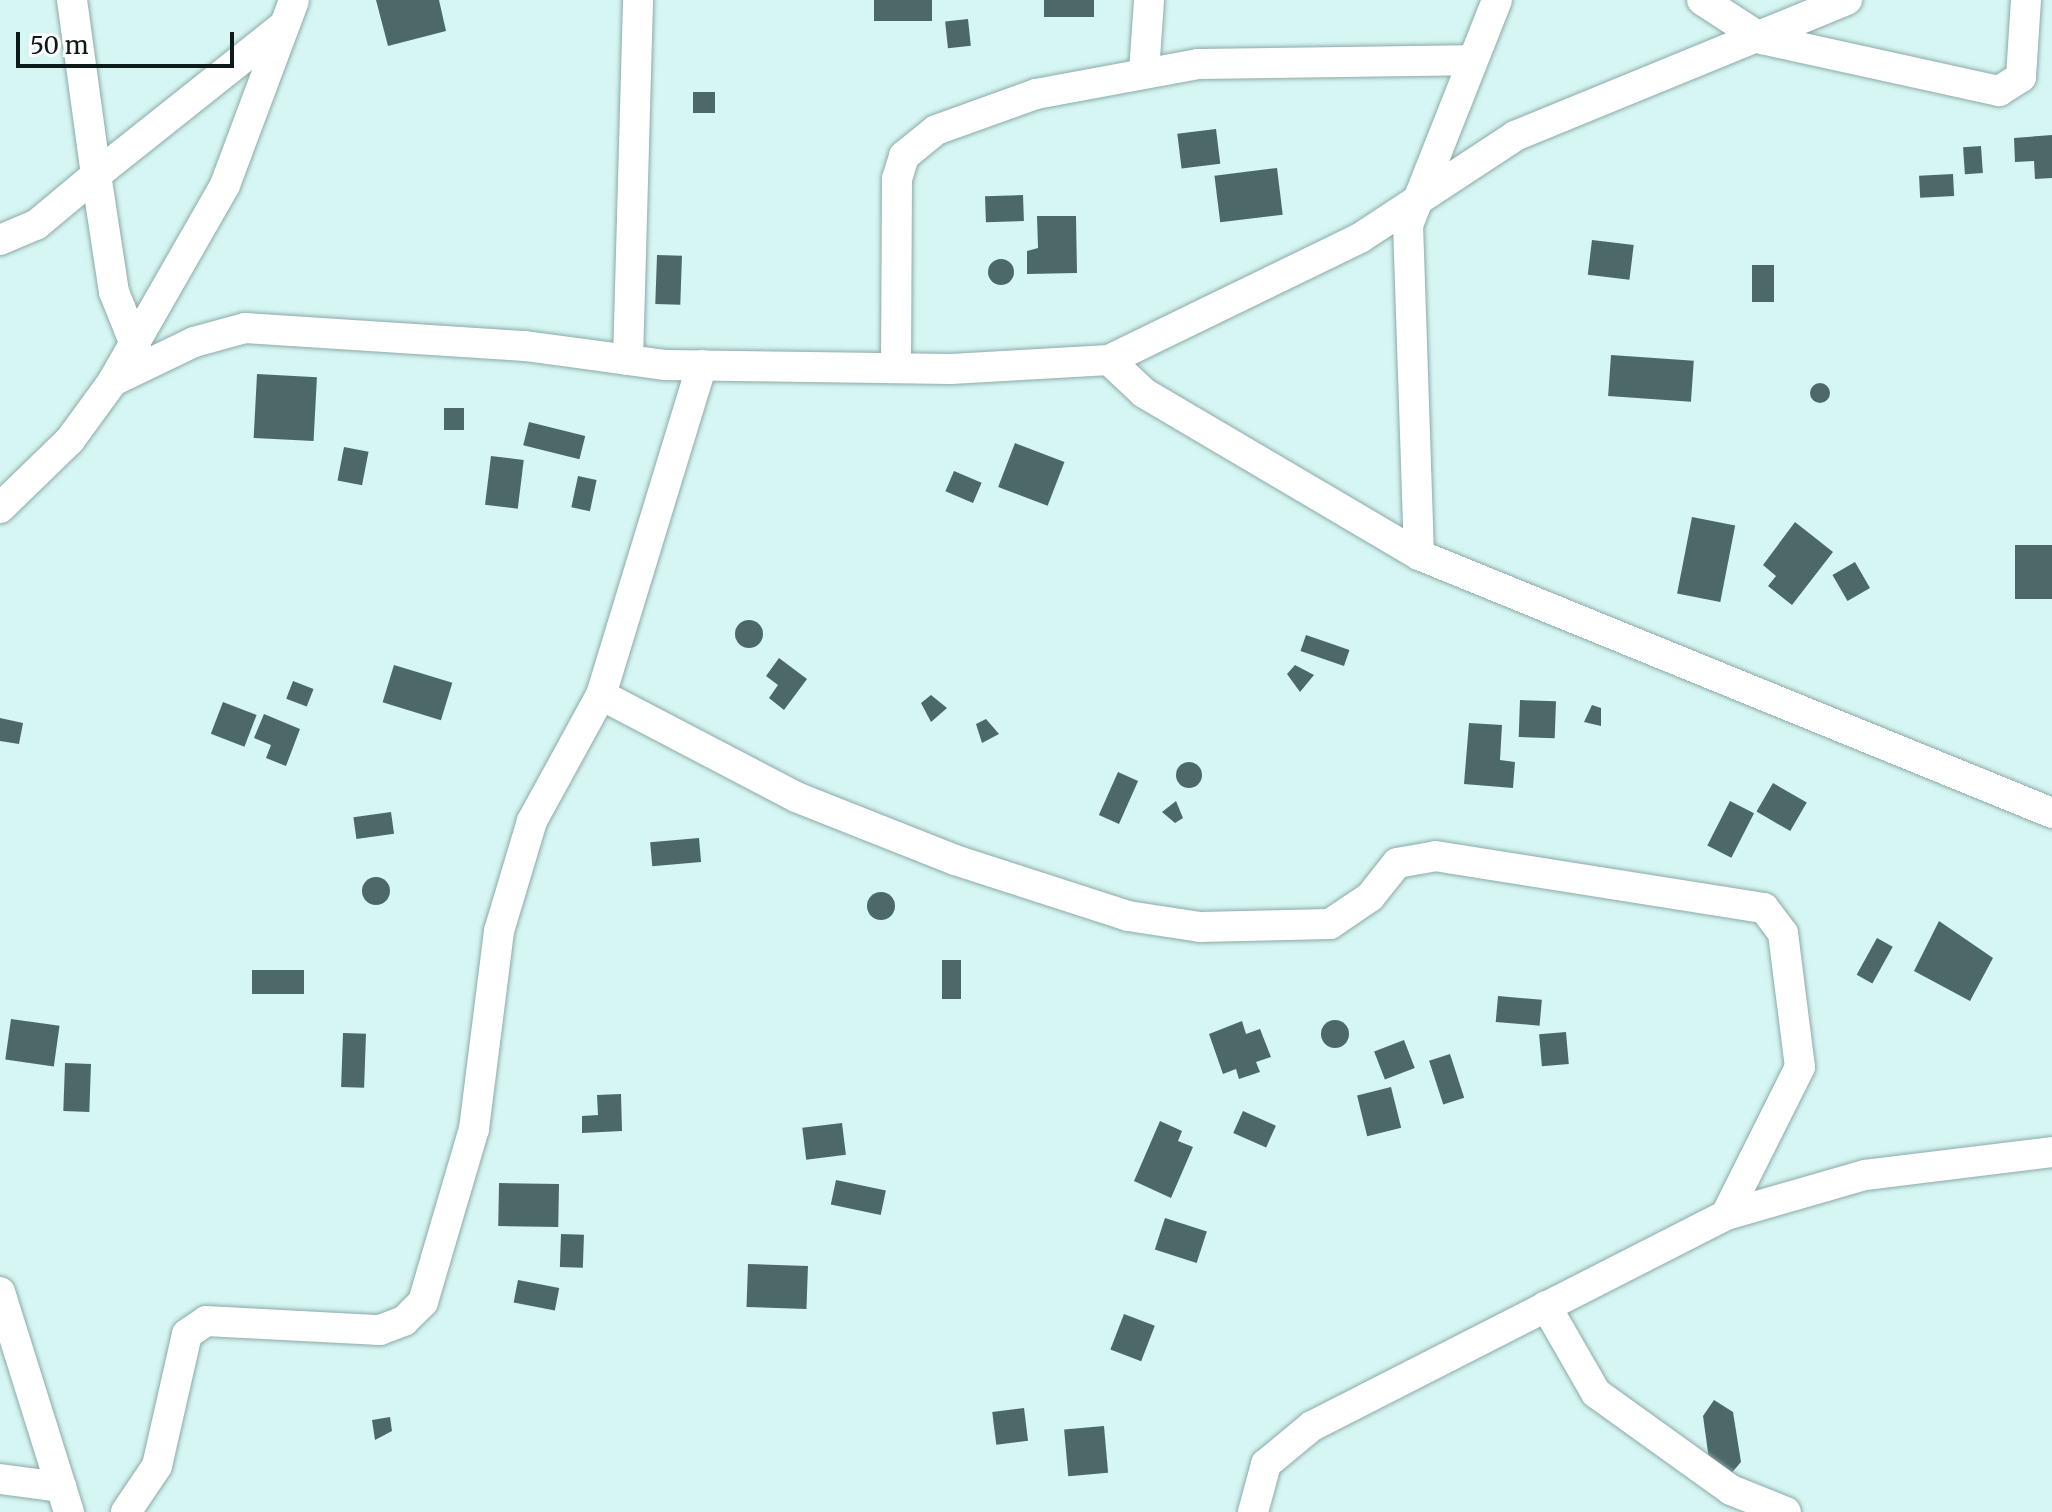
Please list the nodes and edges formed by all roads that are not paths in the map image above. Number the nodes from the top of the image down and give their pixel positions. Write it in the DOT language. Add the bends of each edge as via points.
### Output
graph roads {
  1 [pos="72,0"];
  2 [pos="294,0"];
  3 [pos="638,0"];
  4 [pos="1149,0"];
  5 [pos="1497,0"];
  6 [pos="1702,0"];
  7 [pos="1847,0"];
  8 [pos="2026,0"];
  9 [pos="281,28"];
  10 [pos="1762,39"];
  11 [pos="1469,60"];
  12 [pos="1144,72"];
  13 [pos="96,175"];
  14 [pos="1413,199"];
  15 [pos="0,240"];
  16 [pos="136,347"];
  17 [pos="628,360"];
  18 [pos="1109,360"];
  19 [pos="702,365"];
  20 [pos="896,368"];
  21 [pos="113,381"];
  22 [pos="0,508"];
  23 [pos="1419,555"];
  24 [pos="601,695"];
  25 [pos="2052,813"];
  26 [pos="2052,1152"];
  27 [pos="1726,1215"];
  28 [pos="0,1292"];
  29 [pos="1546,1306"];
  30 [pos="0,1479"];
  31 [pos="65,1499"];
  32 [pos="126,1512"];
  33 [pos="1253,1512"];
  34 [pos="1786,1512"];
  1 -- 13 [label="street"];
  2 -- 9 [label="street"];
  3 -- 17 [label="street"];
  4 -- 12 [label="street"];
  5 -- 11 [label="street"];
  6 -- 10 [label="street"];
  7 -- 10 [label="street"];
  8 -- 10 [label="street" via="2024,62 2008,89"];
  9 -- 13 [label="street"];
  9 -- 16 [label="street" via="263,100 225,185"];
  10 -- 14 [label="street" via="1515,136"];
  11 -- 12 [label="street" via="1261,58"];
  11 -- 14 [label="street"];
  12 -- 20 [label="street" via="1036,94 936,130 904,156 895,213"];
  13 -- 15 [label="street" via="36,225"];
  13 -- 16 [label="street" via="114,292"];
  14 -- 18 [label="street" via="1360,238 1257,294"];
  14 -- 23 [label="street" via="1406,273"];
  16 -- 21 [label="street"];
  17 -- 19 [label="street"];
  17 -- 21 [label="street" via="245,328 194,342"];
  18 -- 20 [label="street"];
  18 -- 23 [label="street" via="1168,408"];
  19 -- 20 [label="street"];
  19 -- 24 [label="street"];
  21 -- 22 [label="street" via="70,440"];
  23 -- 25 [label="street"];
  24 -- 27 [label="street" via="796,797 955,860 1128,916 1230,928 1330,924 1370,897 1397,863 1435,856 1764,908 1783,933 1800,1067"];
  24 -- 32 [label="street" via="532,821 499,931 474,1129 423,1302 404,1321 380,1330 206,1321 187,1334 157,1466"];
  26 -- 27 [label="street" via="1865,1175"];
  27 -- 29 [label="street"];
  28 -- 31 [label="street"];
  29 -- 33 [label="street" via="1421,1366 1281,1446 1266,1464"];
  29 -- 34 [label="street" via="1596,1393 1731,1490"];
  30 -- 31 [label="street"];
}
